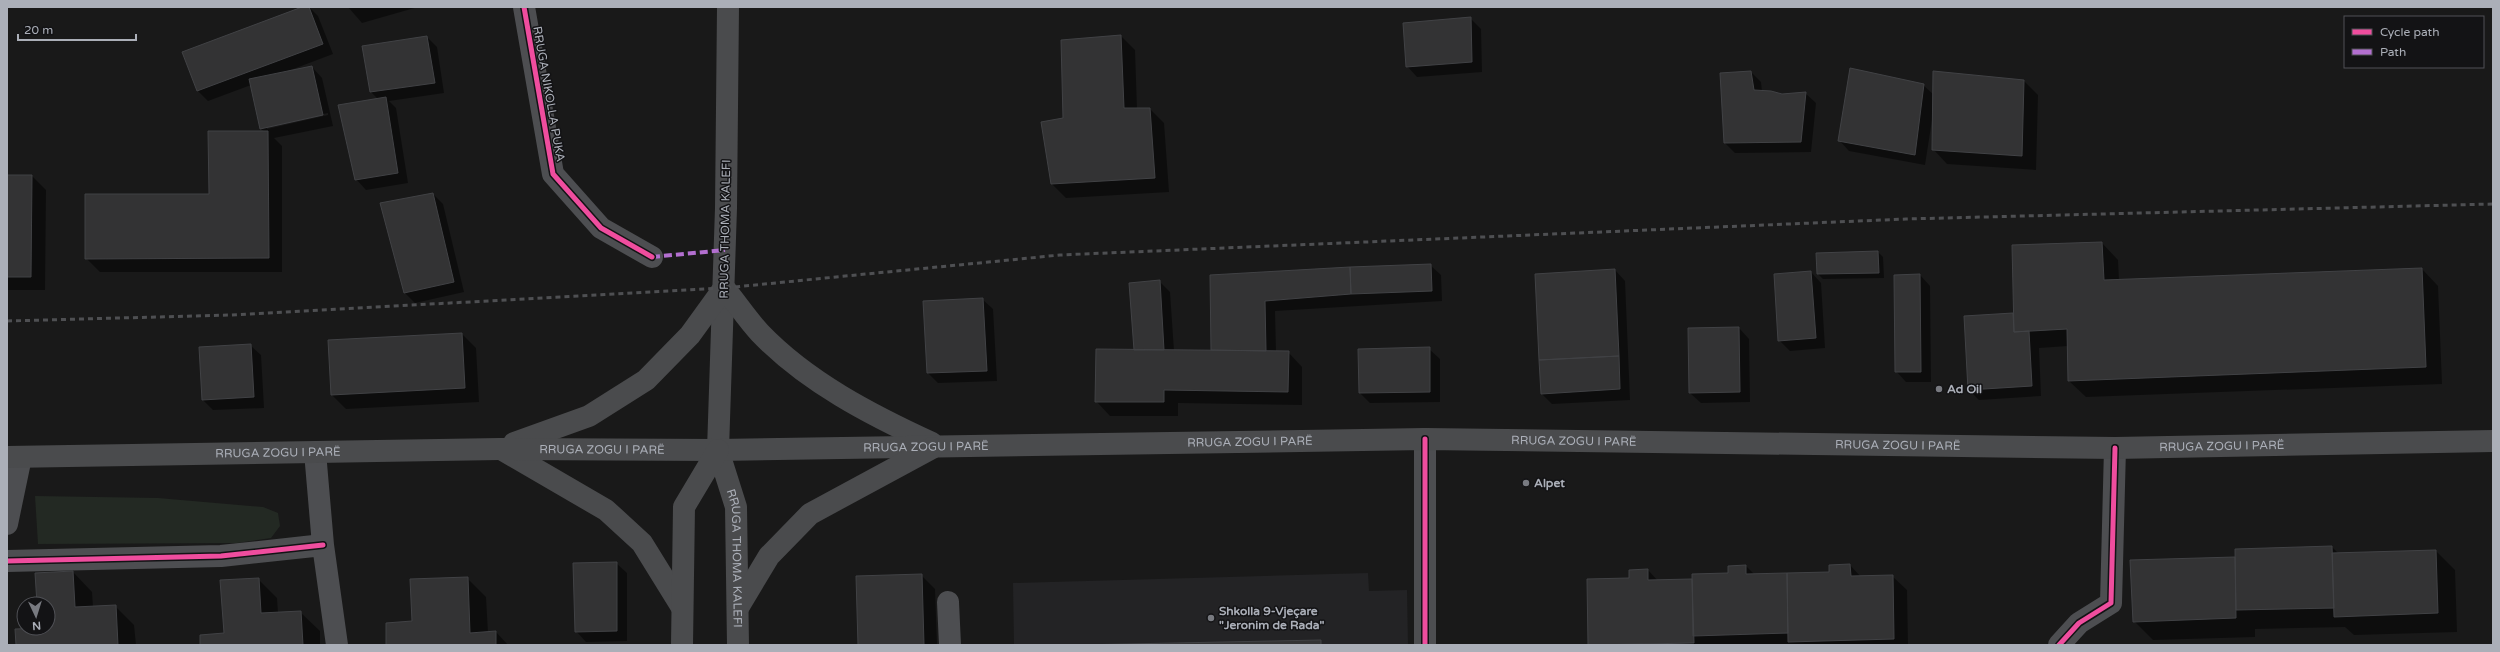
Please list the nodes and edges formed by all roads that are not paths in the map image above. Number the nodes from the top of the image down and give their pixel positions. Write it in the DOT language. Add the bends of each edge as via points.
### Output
graph roads {
  1 [pos="524,7"];
  2 [pos="728,7"];
  3 [pos="652,257"];
  4 [pos="724,288"];
  5 [pos="1425,439"];
  6 [pos="2493,441"];
  7 [pos="937,445"];
  8 [pos="2115,448"];
  9 [pos="500,449"];
  10 [pos="718,450"];
  11 [pos="315,452"];
  12 [pos="14,457"];
  13 [pos="7,524"];
  14 [pos="323,545"];
  15 [pos="7,561"];
  16 [pos="948,602"];
  17 [pos="681,606"];
  18 [pos="738,607"];
  19 [pos="337,645"];
  20 [pos="682,645"];
  21 [pos="738,645"];
  22 [pos="950,645"];
  23 [pos="1425,645"];
  24 [pos="2059,645"];
  1 -- 3 [label="street, RRUGA NIKOLLA PUKA" via="553,174 601,228"];
  2 -- 4 [label="main road, RRUGA THOMA KALEFI"];
  4 -- 7 [label="main road" via="760,333 802,369 873,416"];
  4 -- 9 [label="main road" via="690,335 646,380 589,416"];
  4 -- 10 [label="main road, RRUGA THOMA KALEFI"];
  5 -- 7 [label="main road, RRUGA ZOGU I PARË"];
  5 -- 8 [label="main road, RRUGA ZOGU I PARË"];
  5 -- 23 [label="street"];
  6 -- 8 [label="main road, RRUGA ZOGU I PARË"];
  7 -- 10 [label="main road, RRUGA ZOGU I PARË"];
  7 -- 18 [label="main road" via="810,514 770,556"];
  8 -- 24 [label="street" via="2111,603 2079,623"];
  9 -- 10 [label="main road, RRUGA ZOGU I PARË"];
  9 -- 11 [label="main road, RRUGA ZOGU I PARË"];
  9 -- 17 [label="main road" via="606,510 642,543"];
  10 -- 17 [label="main road, RRUGA THOMA KALEFI" via="684,507"];
  10 -- 18 [label="main road, RRUGA THOMA KALEFI" via="736,507"];
  11 -- 12 [label="main road, RRUGA ZOGU I PARË"];
  11 -- 14 [label="street"];
  12 -- 13 [label="street"];
  14 -- 15 [label="street" via="221,556"];
  14 -- 19 [label="street"];
  16 -- 22 [label="street"];
  17 -- 20 [label="main road, RRUGA THOMA KALEFI"];
  18 -- 21 [label="main road, RRUGA THOMA KALEFI"];
}
